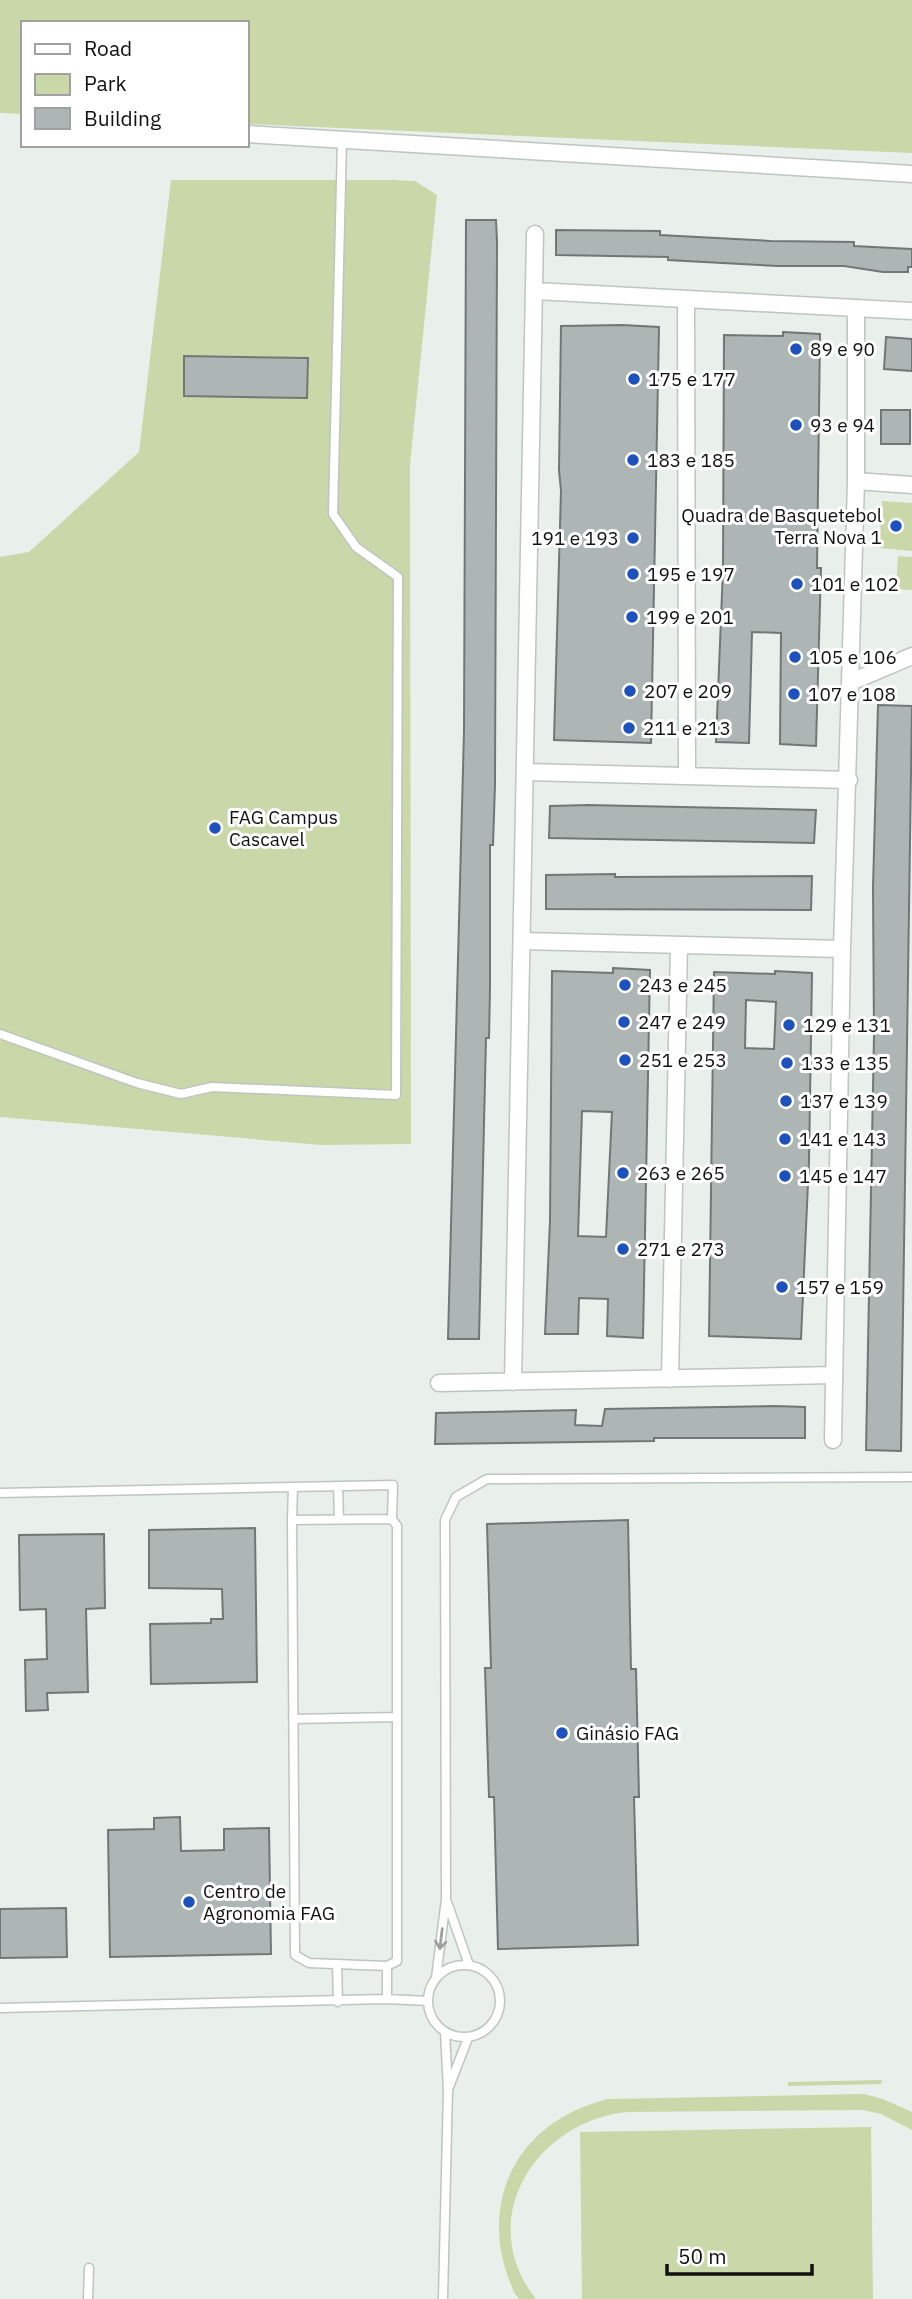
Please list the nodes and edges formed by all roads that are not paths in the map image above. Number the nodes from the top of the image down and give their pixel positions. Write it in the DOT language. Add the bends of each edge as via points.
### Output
graph roads {
  1 [pos="248,134"];
  2 [pos="342,140"];
  3 [pos="912,174"];
  4 [pos="535,234"];
  5 [pos="536,291"];
  6 [pos="686,299"];
  7 [pos="856,308"];
  8 [pos="912,311"];
  9 [pos="856,481"];
  10 [pos="912,485"];
  11 [pos="912,656"];
  12 [pos="851,682"];
  13 [pos="526,772"];
  14 [pos="687,776"];
  15 [pos="849,780"];
  16 [pos="522,942"];
  17 [pos="679,945"];
  18 [pos="842,949"];
  19 [pos="0,1034"];
  20 [pos="834,1376"];
  21 [pos="670,1378"];
  22 [pos="513,1382"];
  23 [pos="439,1383"];
  24 [pos="833,1440"];
  25 [pos="912,1477"];
  26 [pos="338,1486"];
  27 [pos="293,1487"];
  28 [pos="0,1493"];
  29 [pos="392,1519"];
  30 [pos="292,1520"];
  31 [pos="339,1520"];
  32 [pos="397,1717"];
  33 [pos="293,1719"];
  34 [pos="446,1899"];
  35 [pos="337,1965"];
  36 [pos="469,1965"];
  37 [pos="387,1966"];
  38 [pos="436,1978"];
  39 [pos="387,1999"];
  40 [pos="428,2001"];
  41 [pos="338,2002"];
  42 [pos="0,2008"];
  43 [pos="445,2032"];
  44 [pos="468,2038"];
  45 [pos="448,2090"];
  46 [pos="89,2268"];
  47 [pos="88,2299"];
  48 [pos="443,2299"];
  1 -- 2 [label="street"];
  2 -- 3 [label="street"];
  2 -- 19 [label="lane" via="333,514 356,547 398,577 396,1095 212,1087 181,1094"];
  4 -- 5 [label="street"];
  5 -- 6 [label="street"];
  5 -- 13 [label="street"];
  6 -- 7 [label="street"];
  6 -- 14 [label="street"];
  7 -- 8 [label="street"];
  7 -- 9 [label="street"];
  9 -- 10 [label="street"];
  9 -- 12 [label="street"];
  11 -- 12 [label="street"];
  12 -- 15 [label="street"];
  13 -- 14 [label="street"];
  13 -- 16 [label="street"];
  14 -- 15 [label="street"];
  15 -- 18 [label="street"];
  16 -- 17 [label="street"];
  16 -- 22 [label="street"];
  17 -- 18 [label="street"];
  17 -- 21 [label="street"];
  18 -- 20 [label="street"];
  20 -- 21 [label="street"];
  20 -- 24 [label="street"];
  21 -- 22 [label="street"];
  22 -- 23 [label="street"];
  25 -- 34 [label="lane" via="487,1479 456,1497 445,1520"];
  26 -- 27 [label="lane"];
  26 -- 29 [label="lane" via="393,1485"];
  26 -- 31 [label="lane"];
  27 -- 28 [label="lane"];
  27 -- 30 [label="lane"];
  29 -- 31 [label="lane"];
  29 -- 32 [label="lane" via="397,1526"];
  30 -- 31 [label="lane"];
  30 -- 33 [label="lane"];
  32 -- 33 [label="lane"];
  32 -- 37 [label="lane" via="397,1961"];
  33 -- 35 [label="lane" via="295,1955 309,1963"];
  34 -- 36 [label="lane"];
  34 -- 38 [label="lane, one-way"];
  35 -- 37 [label="lane"];
  35 -- 41 [label="lane"];
  36 -- 38 [label="lane" via="445,1970"];
  36 -- 44 [label="lane" via="490,1975 497,1984 500,2007 489,2028"];
  37 -- 39 [label="lane"];
  38 -- 40 [label="lane"];
  39 -- 40 [label="lane"];
  39 -- 41 [label="lane"];
  40 -- 43 [label="lane" via="430,2014"];
  41 -- 42 [label="lane"];
  43 -- 44 [label="lane"];
  43 -- 45 [label="lane"];
  44 -- 45 [label="lane"];
  45 -- 48 [label="lane"];
  46 -- 47 [label="lane"];
}
